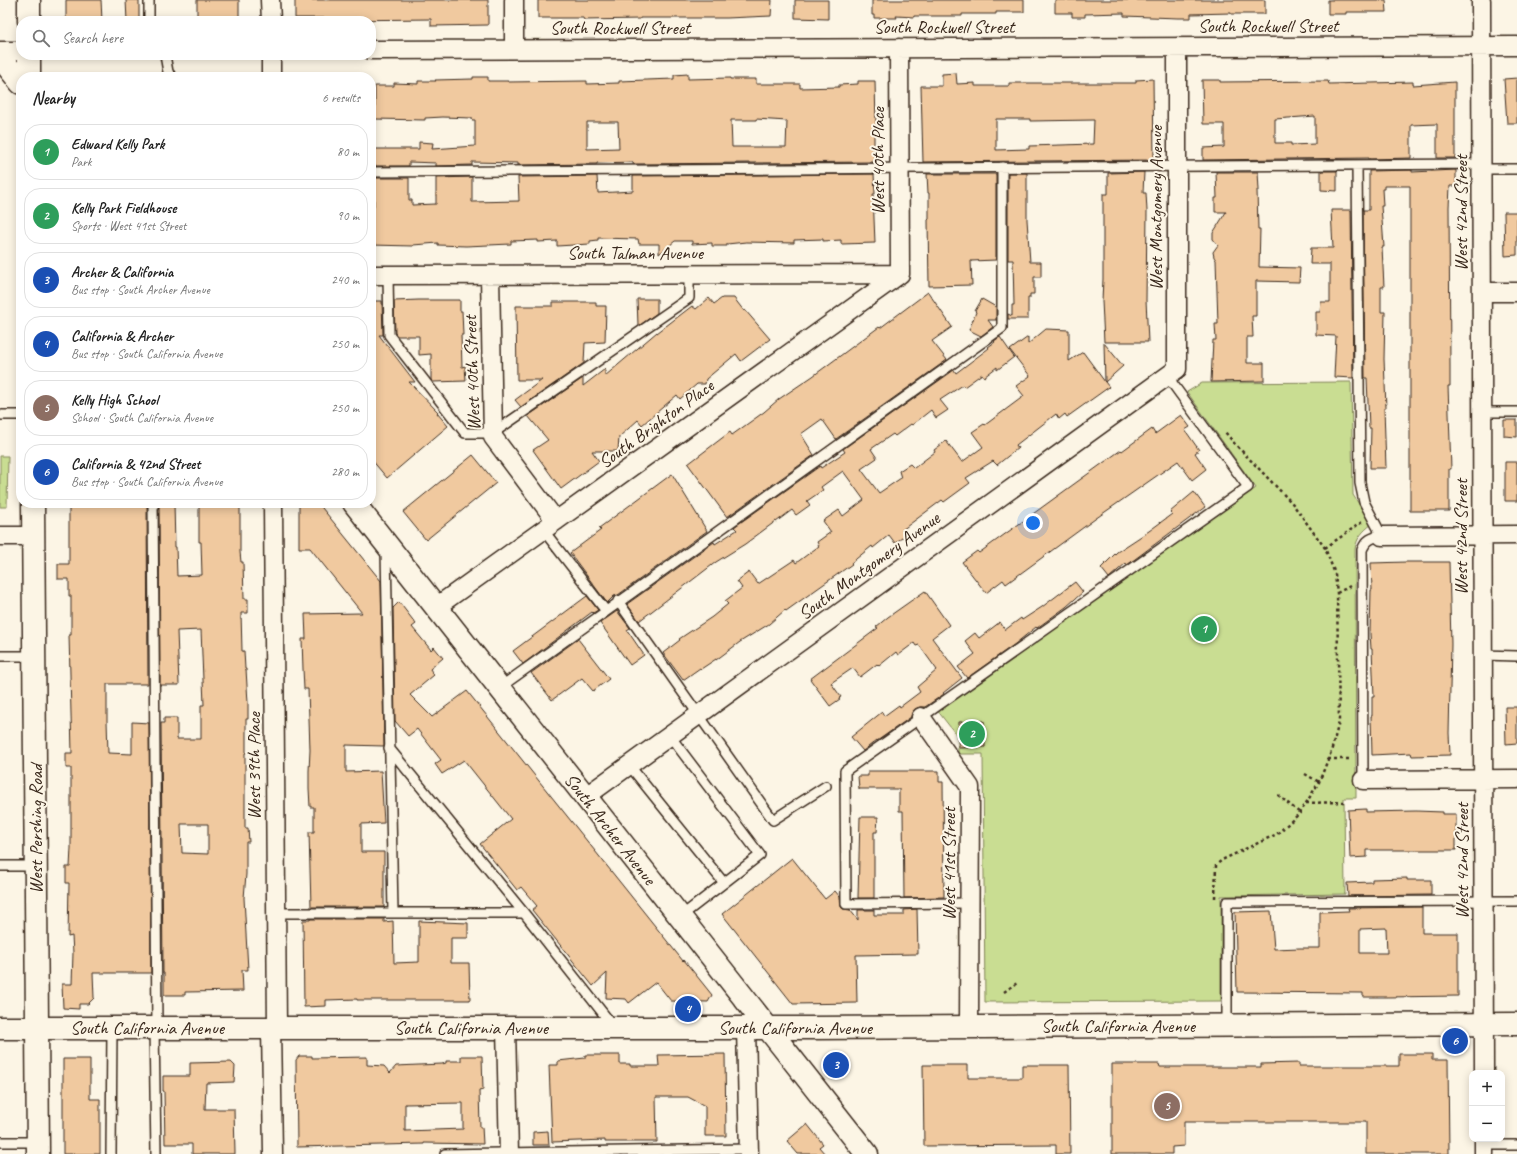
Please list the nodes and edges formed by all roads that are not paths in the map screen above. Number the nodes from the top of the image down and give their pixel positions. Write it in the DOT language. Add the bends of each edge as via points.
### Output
graph roads {
  1 [pos="29,0"];
  2 [pos="149,0"];
  3 [pos="270,0"];
  4 [pos="514,0"];
  5 [pos="1481,0"];
  6 [pos="29,16"];
  7 [pos="149,16"];
  8 [pos="271,16"];
  9 [pos="1481,46"];
  10 [pos="1517,46"];
  11 [pos="1178,47"];
  12 [pos="899,48"];
  13 [pos="514,49"];
  14 [pos="376,50"];
  15 [pos="0,51"];
  16 [pos="16,51"];
  17 [pos="0,58"];
  18 [pos="29,60"];
  19 [pos="166,60"];
  20 [pos="271,60"];
  21 [pos="30,72"];
  22 [pos="168,72"];
  23 [pos="271,72"];
  24 [pos="16,77"];
  25 [pos="1357,165"];
  26 [pos="1177,166"];
  27 [pos="1002,167"];
  28 [pos="1481,167"];
  29 [pos="900,168"];
  30 [pos="1517,169"];
  31 [pos="376,172"];
  32 [pos="380,274"];
  33 [pos="490,274"];
  34 [pos="689,274"];
  35 [pos="900,274"];
  36 [pos="1482,292"];
  37 [pos="1517,292"];
  38 [pos="1172,372"];
  39 [pos="1482,412"];
  40 [pos="1517,412"];
  41 [pos="0,415"];
  42 [pos="16,415"];
  43 [pos="493,433"];
  44 [pos="33,508"];
  45 [pos="153,508"];
  46 [pos="273,508"];
  47 [pos="358,508"];
  48 [pos="550,526"];
  49 [pos="1517,535"];
  50 [pos="0,536"];
  51 [pos="33,536"];
  52 [pos="1382,536"];
  53 [pos="1482,536"];
  54 [pos="386,544"];
  55 [pos="618,602"];
  56 [pos="436,607"];
  57 [pos="606,611"];
  58 [pos="0,656"];
  59 [pos="34,656"];
  60 [pos="1483,656"];
  61 [pos="1517,656"];
  62 [pos="499,688"];
  63 [pos="698,715"];
  64 [pos="921,716"];
  65 [pos="670,736"];
  66 [pos="389,748"];
  67 [pos="629,766"];
  68 [pos="1483,779"];
  69 [pos="1517,779"];
  70 [pos="1363,780"];
  71 [pos="826,786"];
  72 [pos="586,797"];
  73 [pos="0,866"];
  74 [pos="36,866"];
  75 [pos="724,884"];
  76 [pos="1483,901"];
  77 [pos="1517,901"];
  78 [pos="970,903"];
  79 [pos="276,913"];
  80 [pos="393,913"];
  81 [pos="524,913"];
  82 [pos="680,917"];
  83 [pos="1484,1024"];
  84 [pos="1517,1024"];
  85 [pos="1227,1025"];
  86 [pos="969,1027"];
  87 [pos="0,1028"];
  88 [pos="37,1028"];
  89 [pos="112,1028"];
  90 [pos="156,1028"];
  91 [pos="274,1028"];
  92 [pos="506,1028"];
  93 [pos="614,1028"];
  94 [pos="746,1028"];
  95 [pos="768,1028"];
  96 [pos="1484,1070"];
  97 [pos="0,1142"];
  98 [pos="1517,1145"];
  99 [pos="1484,1146"];
  100 [pos="38,1148"];
  101 [pos="748,1152"];
  102 [pos="629,1153"];
  103 [pos="111,1154"];
  104 [pos="156,1154"];
  105 [pos="273,1154"];
  106 [pos="445,1154"];
  107 [pos="509,1154"];
  108 [pos="867,1154"];
  1 -- 6 [label="main road"];
  2 -- 7 [label="lane"];
  3 -- 8 [label="street"];
  4 -- 13 [label="street"];
  5 -- 9 [label="street, West 42nd Street"];
  9 -- 10 [label="street, South Rockwell Street"];
  9 -- 11 [label="street, South Rockwell Street"];
  9 -- 28 [label="street, West 42nd Street"];
  11 -- 12 [label="street, South Rockwell Street"];
  11 -- 26 [label="street, West Montgomery Avenue"];
  12 -- 13 [label="street, South Rockwell Street"];
  12 -- 29 [label="street, West 40th Place"];
  13 -- 14 [label="street, South Rockwell Street"];
  15 -- 16 [label="street"];
  17 -- 24 [label="main road"];
  18 -- 21 [label="main road"];
  19 -- 22 [label="lane"];
  20 -- 23 [label="street"];
  25 -- 26 [label="lane"];
  25 -- 28 [label="lane"];
  25 -- 52 [label="lane" via="1360,483 1364,502"];
  26 -- 27 [label="lane"];
  26 -- 38 [label="street, West Montgomery Avenue"];
  27 -- 29 [label="lane"];
  27 -- 55 [label="lane" via="1002,328"];
  28 -- 30 [label="lane"];
  28 -- 36 [label="street, West 42nd Street"];
  29 -- 31 [label="lane"];
  29 -- 35 [label="street, West 40th Place"];
  32 -- 33 [label="street, South Talman Avenue"];
  32 -- 43 [label="lane" via="389,335 465,433"];
  33 -- 34 [label="street, South Talman Avenue"];
  33 -- 43 [label="street, West 40th Street"];
  34 -- 35 [label="street, South Talman Avenue"];
  34 -- 43 [label="lane" via="689,298"];
  35 -- 48 [label="street, South Brighton Place"];
  36 -- 37 [label="street"];
  36 -- 39 [label="street, West 42nd Street"];
  38 -- 63 [label="street, South Montgomery Avenue"];
  38 -- 64 [label="lane" via="1248,486"];
  39 -- 40 [label="lane"];
  39 -- 53 [label="street, West 42nd Street"];
  41 -- 42 [label="lane"];
  43 -- 48 [label="street, West 40th Street" via="493,437"];
  44 -- 51 [label="main road, West Pershing Road"];
  45 -- 90 [label="lane"];
  46 -- 79 [label="street, West 39th Place"];
  47 -- 54 [label="main road, South Archer Avenue"];
  48 -- 56 [label="street, South Brighton Place"];
  48 -- 57 [label="lane"];
  49 -- 53 [label="street"];
  50 -- 51 [label="street"];
  51 -- 59 [label="main road, West Pershing Road"];
  52 -- 53 [label="street"];
  52 -- 70 [label="lane" via="1367,541 1362,550"];
  53 -- 60 [label="street, West 42nd Street"];
  54 -- 56 [label="main road, South Archer Avenue"];
  54 -- 66 [label="lane"];
  55 -- 57 [label="lane"];
  55 -- 63 [label="lane"];
  56 -- 62 [label="main road, South Archer Avenue"];
  57 -- 62 [label="lane"];
  58 -- 59 [label="lane"];
  59 -- 74 [label="main road, West Pershing Road"];
  60 -- 61 [label="lane"];
  60 -- 68 [label="street, West 42nd Street"];
  62 -- 72 [label="main road, South Archer Avenue"];
  63 -- 65 [label="street, South Montgomery Avenue"];
  63 -- 71 [label="lane" via="773,820"];
  64 -- 78 [label="street, West 41st Street" via="970,787"];
  64 -- 78 [label="lane" via="846,771 846,904"];
  65 -- 67 [label="street, South Montgomery Avenue"];
  65 -- 75 [label="lane" via="760,855"];
  66 -- 80 [label="lane"];
  66 -- 81 [label="lane"];
  67 -- 72 [label="street, South Montgomery Avenue"];
  67 -- 75 [label="lane"];
  68 -- 69 [label="street"];
  68 -- 70 [label="street"];
  68 -- 76 [label="street, West 42nd Street"];
  72 -- 82 [label="main road, South Archer Avenue"];
  73 -- 74 [label="lane"];
  74 -- 88 [label="main road, West Pershing Road"];
  75 -- 82 [label="lane"];
  76 -- 77 [label="lane"];
  76 -- 83 [label="street, West 42nd Street"];
  76 -- 85 [label="lane" via="1227,902"];
  78 -- 86 [label="street, West 41st Street"];
  79 -- 80 [label="lane"];
  79 -- 91 [label="street, West 39th Place"];
  80 -- 81 [label="lane"];
  81 -- 93 [label="lane"];
  82 -- 95 [label="main road, South Archer Avenue"];
  83 -- 84 [label="main road, South California Avenue"];
  83 -- 85 [label="main road, South California Avenue"];
  83 -- 96 [label="street, West 42nd Street"];
  85 -- 86 [label="main road, South California Avenue"];
  86 -- 95 [label="main road, South California Avenue"];
  87 -- 88 [label="main road, South California Avenue"];
  88 -- 89 [label="main road, South California Avenue"];
  88 -- 100 [label="main road, West Pershing Road"];
  89 -- 90 [label="main road, South California Avenue"];
  89 -- 103 [label="lane"];
  90 -- 91 [label="main road, South California Avenue"];
  90 -- 104 [label="lane"];
  91 -- 92 [label="main road, South California Avenue"];
  91 -- 105 [label="street, West 39th Place"];
  92 -- 93 [label="main road, South California Avenue"];
  92 -- 107 [label="street"];
  93 -- 94 [label="main road, South California Avenue"];
  94 -- 95 [label="main road, South California Avenue"];
  94 -- 101 [label="street"];
  95 -- 108 [label="main road, South Archer Avenue"];
  97 -- 100 [label="lane"];
  98 -- 99 [label="lane"];
  101 -- 102 [label="lane"];
  102 -- 107 [label="lane"];
  106 -- 107 [label="lane"];
}
